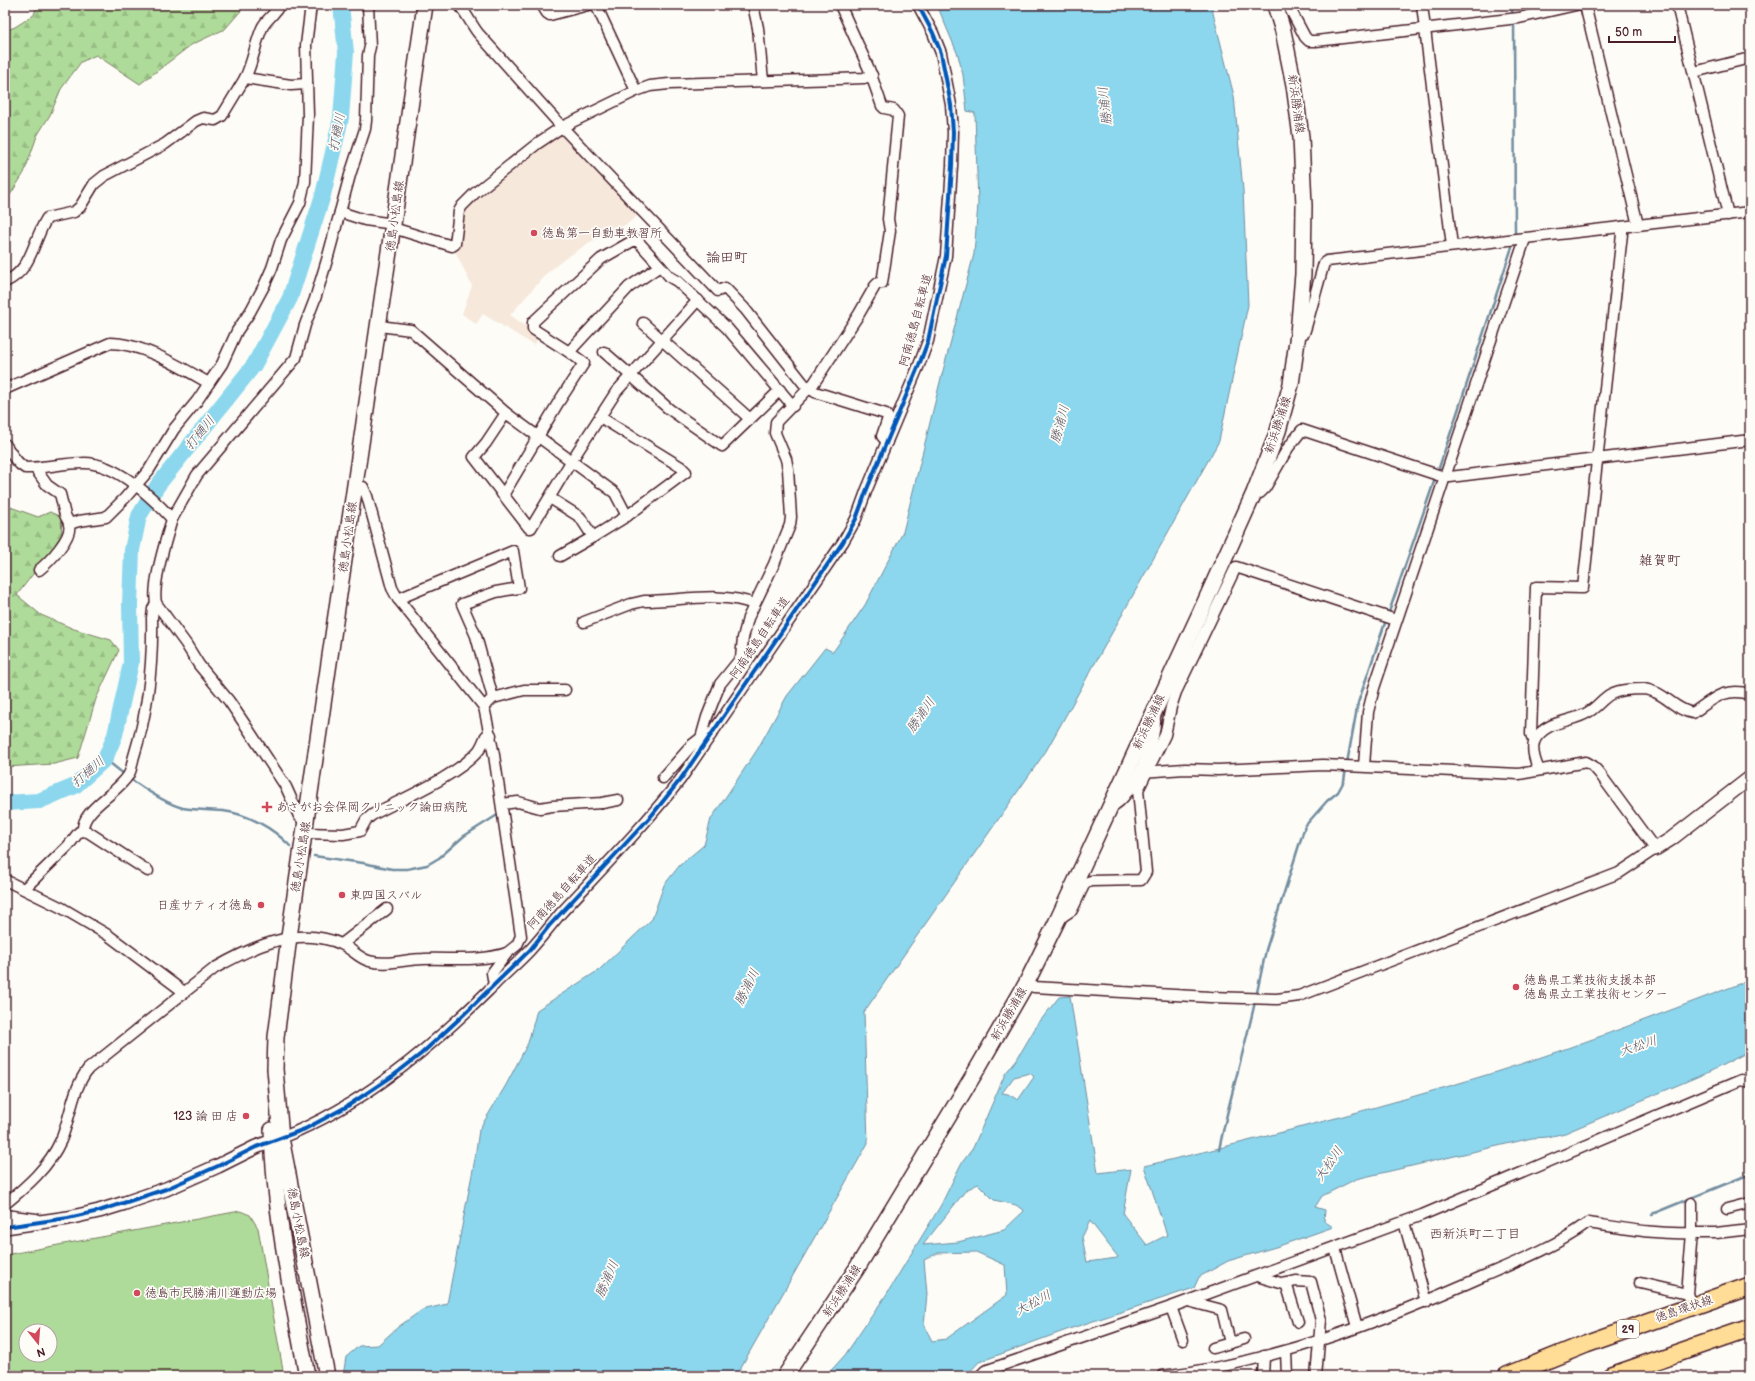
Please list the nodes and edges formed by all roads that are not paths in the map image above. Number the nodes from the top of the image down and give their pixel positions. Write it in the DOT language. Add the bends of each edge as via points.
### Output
graph roads {
  1 [pos="279,5"];
  2 [pos="311,5"];
  3 [pos="368,5"];
  4 [pos="426,5"];
  5 [pos="458,5"];
  6 [pos="542,5"];
  7 [pos="588,5"];
  8 [pos="596,5"];
  9 [pos="753,5"];
  10 [pos="840,5"];
  11 [pos="918,5"];
  12 [pos="1275,5"];
  13 [pos="1288,5"];
  14 [pos="1422,5"];
  15 [pos="1576,5"];
  16 [pos="1585,5"];
  17 [pos="1677,5"];
  18 [pos="1425,28"];
  19 [pos="1750,58"];
  20 [pos="1694,72"];
  21 [pos="872,75"];
  22 [pos="245,78"];
  23 [pos="763,81"];
  24 [pos="307,84"];
  25 [pos="636,91"];
  26 [pos="562,127"];
  27 [pos="340,212"];
  28 [pos="1750,212"];
  29 [pos="1728,215"];
  30 [pos="1638,225"];
  31 [pos="394,226"];
  32 [pos="1622,227"];
  33 [pos="1525,238"];
  34 [pos="1452,246"];
  35 [pos="660,266"];
  36 [pos="5,282"];
  37 [pos="698,300"];
  38 [pos="643,323"];
  39 [pos="379,326"];
  40 [pos="1298,334"];
  41 [pos="661,341"];
  42 [pos="569,352"];
  43 [pos="604,352"];
  44 [pos="631,375"];
  45 [pos="209,383"];
  46 [pos="809,388"];
  47 [pos="5,389"];
  48 [pos="780,390"];
  49 [pos="793,406"];
  50 [pos="506,413"];
  51 [pos="600,417"];
  52 [pos="749,418"];
  53 [pos="538,437"];
  54 [pos="1750,440"];
  55 [pos="887,442"];
  56 [pos="5,444"];
  57 [pos="1598,458"];
  58 [pos="572,460"];
  59 [pos="35,468"];
  60 [pos="1444,477"];
  61 [pos="137,487"];
  62 [pos="355,487"];
  63 [pos="1254,493"];
  64 [pos="502,494"];
  65 [pos="550,498"];
  66 [pos="627,516"];
  67 [pos="170,517"];
  68 [pos="70,524"];
  69 [pos="593,537"];
  70 [pos="560,556"];
  71 [pos="39,570"];
  72 [pos="398,599"];
  73 [pos="156,603"];
  74 [pos="754,604"];
  75 [pos="1396,620"];
  76 [pos="584,622"];
  77 [pos="565,690"];
  78 [pos="1750,694"];
  79 [pos="493,698"];
  80 [pos="484,707"];
  81 [pos="1154,712"];
  82 [pos="491,735"];
  83 [pos="1536,739"];
  84 [pos="704,740"];
  85 [pos="1364,766"];
  86 [pos="1538,770"];
  87 [pos="1144,772"];
  88 [pos="663,778"];
  89 [pos="1750,778"];
  90 [pos="618,800"];
  91 [pos="502,804"];
  92 [pos="1110,807"];
  93 [pos="305,828"];
  94 [pos="83,831"];
  95 [pos="1655,849"];
  96 [pos="148,871"];
  97 [pos="5,880"];
  98 [pos="24,889"];
  99 [pos="387,909"];
  100 [pos="1058,919"];
  101 [pos="289,937"];
  102 [pos="540,937"];
  103 [pos="342,944"];
  104 [pos="517,945"];
  105 [pos="508,953"];
  106 [pos="1026,984"];
  107 [pos="494,985"];
  108 [pos="184,992"];
  109 [pos="1750,1082"];
  110 [pos="277,1140"];
  111 [pos="280,1162"];
  112 [pos="1692,1203"];
  113 [pos="1750,1203"];
  114 [pos="5,1204"];
  115 [pos="1727,1209"];
  116 [pos="5,1215"];
  117 [pos="46,1222"];
  118 [pos="1404,1222"];
  119 [pos="5,1227"];
  120 [pos="1750,1229"];
  121 [pos="1692,1233"];
  122 [pos="1335,1248"];
  123 [pos="1257,1276"];
  124 [pos="1286,1283"];
  125 [pos="1640,1283"];
  126 [pos="1750,1286"];
  127 [pos="1689,1300"];
  128 [pos="1188,1301"];
  129 [pos="1426,1302"];
  130 [pos="1171,1307"];
  131 [pos="1298,1322"];
  132 [pos="1357,1327"];
  133 [pos="1750,1328"];
  134 [pos="1244,1339"];
  135 [pos="1183,1340"];
  136 [pos="1320,1340"];
  137 [pos="1230,1342"];
  138 [pos="1213,1348"];
  139 [pos="1286,1351"];
  140 [pos="1264,1356"];
  141 [pos="1224,1366"];
  142 [pos="984,1374"];
  143 [pos="307,1376"];
  144 [pos="327,1376"];
  145 [pos="785,1376"];
  146 [pos="1162,1376"];
  147 [pos="1222,1376"];
  148 [pos="1263,1376"];
  149 [pos="1287,1376"];
  150 [pos="1316,1376"];
  151 [pos="1508,1376"];
  152 [pos="1611,1376"];
  1 -- 22 [label="street" via="265,21"];
  2 -- 24 [label="street" via="306,45"];
  3 -- 27 [label="street" via="370,46 366,121"];
  4 -- 31 [label="main road, 徳島小松島線"];
  5 -- 26 [label="street" via="472,26"];
  6 -- 7 [label="street" via="550,15"];
  8 -- 25 [label="street"];
  9 -- 23 [label="street"];
  10 -- 21 [label="street"];
  11 -- 55 [label="street" via="941,53 951,105 949,231 943,276 928,341"];
  12 -- 40 [label="main road, 新浜勝浦線" via="1294,85 1301,137 1303,274"];
  13 -- 18 [label="street" via="1309,41"];
  14 -- 18 [label="street"];
  15 -- 18 [label="street" via="1519,18"];
  16 -- 30 [label="street"];
  17 -- 20 [label="street"];
  18 -- 34 [label="street"];
  19 -- 20 [label="street"];
  20 -- 29 [label="street"];
  21 -- 23 [label="street" via="864,78"];
  21 -- 46 [label="street" via="882,106 894,110 898,116 888,219 890,231 882,284 878,283 875,286 860,314"];
  22 -- 24 [label="street" via="291,85"];
  22 -- 36 [label="street" via="222,116 215,120 203,118 196,121 165,144 104,176 94,184 74,212 47,218 23,270"];
  23 -- 25 [label="street" via="669,84"];
  24 -- 45 [label="street" via="308,115 304,182 300,203 281,240 264,286"];
  25 -- 26 [label="street"];
  26 -- 31 [label="street" via="507,166 462,206 457,220 455,244 452,246"];
  26 -- 46 [label="street" via="718,291 725,288"];
  27 -- 31 [label="street"];
  27 -- 67 [label="street" via="296,358 197,475"];
  28 -- 29 [label="street"];
  29 -- 30 [label="street"];
  30 -- 32 [label="street"];
  31 -- 39 [label="main road, 徳島小松島線"];
  32 -- 33 [label="street"];
  32 -- 57 [label="street"];
  33 -- 34 [label="street"];
  33 -- 60 [label="street"];
  34 -- 40 [label="street" via="1327,261 1324,263 1304,333"];
  35 -- 37 [label="street"];
  35 -- 42 [label="street" via="629,287"];
  35 -- 42 [label="street" via="636,239 601,259 533,322 533,329"];
  37 -- 41 [label="street"];
  37 -- 48 [label="street" via="727,328"];
  38 -- 41 [label="street"];
  39 -- 50 [label="street" via="411,330"];
  39 -- 62 [label="main road, 徳島小松島線"];
  40 -- 63 [label="main road, 新浜勝浦線" via="1291,384 1278,431"];
  41 -- 44 [label="street"];
  41 -- 52 [label="street"];
  42 -- 53 [label="street" via="584,363"];
  43 -- 44 [label="street"];
  44 -- 51 [label="street"];
  44 -- 52 [label="street" via="669,409 722,446"];
  45 -- 47 [label="street" via="158,355 110,343"];
  45 -- 61 [label="street" via="174,428"];
  46 -- 49 [label="street"];
  46 -- 55 [label="street" via="886,414 888,418 882,436"];
  48 -- 49 [label="street"];
  48 -- 52 [label="street"];
  49 -- 74 [label="street" via="776,422 775,433 787,464 790,525"];
  50 -- 53 [label="street"];
  50 -- 64 [label="street" via="474,457"];
  51 -- 58 [label="street"];
  51 -- 66 [label="street" via="681,466 686,472"];
  53 -- 58 [label="street"];
  53 -- 64 [label="street"];
  54 -- 57 [label="street"];
  55 -- 84 [label="street" via="856,519 843,542"];
  56 -- 59 [label="street" via="20,466"];
  57 -- 60 [label="street"];
  57 -- 83 [label="street" via="1583,588 1536,587 1530,734"];
  58 -- 65 [label="street"];
  58 -- 66 [label="street" via="615,493"];
  59 -- 61 [label="street" via="96,464"];
  59 -- 68 [label="street" via="47,485 60,494"];
  60 -- 63 [label="street" via="1302,430 1288,448 1265,488 1260,493"];
  60 -- 75 [label="street"];
  61 -- 67 [label="street"];
  61 -- 68 [label="street" via="106,516"];
  62 -- 72 [label="street" via="363,488 367,496 392,588"];
  62 -- 93 [label="main road, 徳島小松島線"];
  63 -- 81 [label="main road, 新浜勝浦線"];
  64 -- 65 [label="street" via="529,528"];
  65 -- 69 [label="street" via="580,517"];
  66 -- 69 [label="street"];
  67 -- 73 [label="street" via="154,595"];
  68 -- 71 [label="street" via="70,530 50,562"];
  69 -- 70 [label="street"];
  72 -- 79 [label="street" via="513,552 519,588 462,604 476,636"];
  72 -- 80 [label="street"];
  73 -- 93 [label="street" via="199,665 230,701 286,787"];
  73 -- 94 [label="street" via="152,618 152,655 147,700 130,772 123,784 85,818 82,823"];
  74 -- 76 [label="street" via="727,598 644,602 631,604"];
  74 -- 84 [label="street" via="745,627 740,658 720,684 707,717"];
  75 -- 85 [label="street" via="1368,712"];
  75 -- 87 [label="street" via="1236,567 1176,692 1165,735 1155,758"];
  77 -- 79 [label="street" via="524,690"];
  78 -- 83 [label="street" via="1732,691 1720,694 1693,713 1684,712 1657,693 1645,689 1622,690 1610,694 1590,712 1544,729"];
  79 -- 80 [label="street"];
  80 -- 82 [label="street"];
  81 -- 87 [label="street" via="1155,727"];
  81 -- 92 [label="main road, 新浜勝浦線"];
  82 -- 91 [label="street"];
  82 -- 93 [label="street" via="486,736 480,749 446,776 372,815 360,831 343,834"];
  83 -- 86 [label="street" via="1534,748"];
  84 -- 88 [label="street" via="692,745"];
  84 -- 102 [label="street" via="680,780 652,815"];
  85 -- 86 [label="street" via="1519,774"];
  85 -- 87 [label="street" via="1323,765"];
  86 -- 95 [label="street" via="1579,762 1593,766"];
  87 -- 92 [label="street" via="1122,799"];
  87 -- 100 [label="street" via="1138,790 1146,872 1141,880 1085,883 1072,910"];
  89 -- 95 [label="street"];
  90 -- 91 [label="street" via="540,808 518,802"];
  91 -- 104 [label="street" via="521,927"];
  92 -- 100 [label="main road, 新浜勝浦線"];
  93 -- 101 [label="main road, 徳島小松島線"];
  94 -- 96 [label="street"];
  94 -- 98 [label="street" via="79,832"];
  95 -- 106 [label="street" via="1619,873 1299,996 1277,999 1210,997 1034,987"];
  97 -- 98 [label="street"];
  98 -- 108 [label="street" via="108,935"];
  99 -- 103 [label="street"];
  100 -- 106 [label="main road, 新浜勝浦線"];
  101 -- 103 [label="street" via="319,938"];
  101 -- 108 [label="street" via="224,963"];
  101 -- 110 [label="main road, 徳島小松島線" via="276,1037 272,1115"];
  102 -- 104 [label="street"];
  102 -- 107 [label="street"];
  103 -- 105 [label="street" via="370,962 388,963 422,959 484,959"];
  104 -- 105 [label="street"];
  105 -- 107 [label="street" via="492,973"];
  106 -- 145 [label="main road, 新浜勝浦線" via="857,1268"];
  107 -- 110 [label="street" via="421,1054 394,1075 321,1121"];
  108 -- 114 [label="street" via="88,1069 78,1086 60,1140 46,1165"];
  109 -- 118 [label="street" via="1741,1080"];
  110 -- 111 [label="main road, 徳島小松島線"];
  110 -- 117 [label="street" via="256,1147 166,1189 99,1211"];
  111 -- 143 [label="main road, 徳島小松島線" via="281,1234"];
  111 -- 144 [label="main road, 徳島小松島線"];
  112 -- 121 [label="street"];
  113 -- 115 [label="street"];
  116 -- 117 [label="street"];
  117 -- 119 [label="street"];
  118 -- 122 [label="street"];
  118 -- 129 [label="street"];
  120 -- 121 [label="street"];
  121 -- 127 [label="street"];
  121 -- 129 [label="street" via="1680,1234 1588,1223 1577,1232"];
  122 -- 123 [label="street"];
  122 -- 132 [label="street"];
  123 -- 124 [label="street"];
  123 -- 128 [label="street"];
  124 -- 131 [label="street"];
  124 -- 136 [label="street" via="1311,1282 1321,1320"];
  125 -- 127 [label="street"];
  126 -- 127 [label="main road, 徳島環状線 / 29"];
  127 -- 151 [label="main road, 徳島環状線 / 29"];
  128 -- 130 [label="street"];
  128 -- 137 [label="street" via="1222,1310"];
  129 -- 132 [label="street"];
  130 -- 135 [label="street"];
  130 -- 142 [label="street"];
  132 -- 136 [label="street"];
  133 -- 152 [label="main road"];
  134 -- 137 [label="street"];
  136 -- 139 [label="street"];
  136 -- 150 [label="street"];
  137 -- 138 [label="street"];
  139 -- 140 [label="street"];
  139 -- 149 [label="street"];
  140 -- 141 [label="street"];
  140 -- 148 [label="street"];
  141 -- 146 [label="street"];
  141 -- 147 [label="street"];
}
